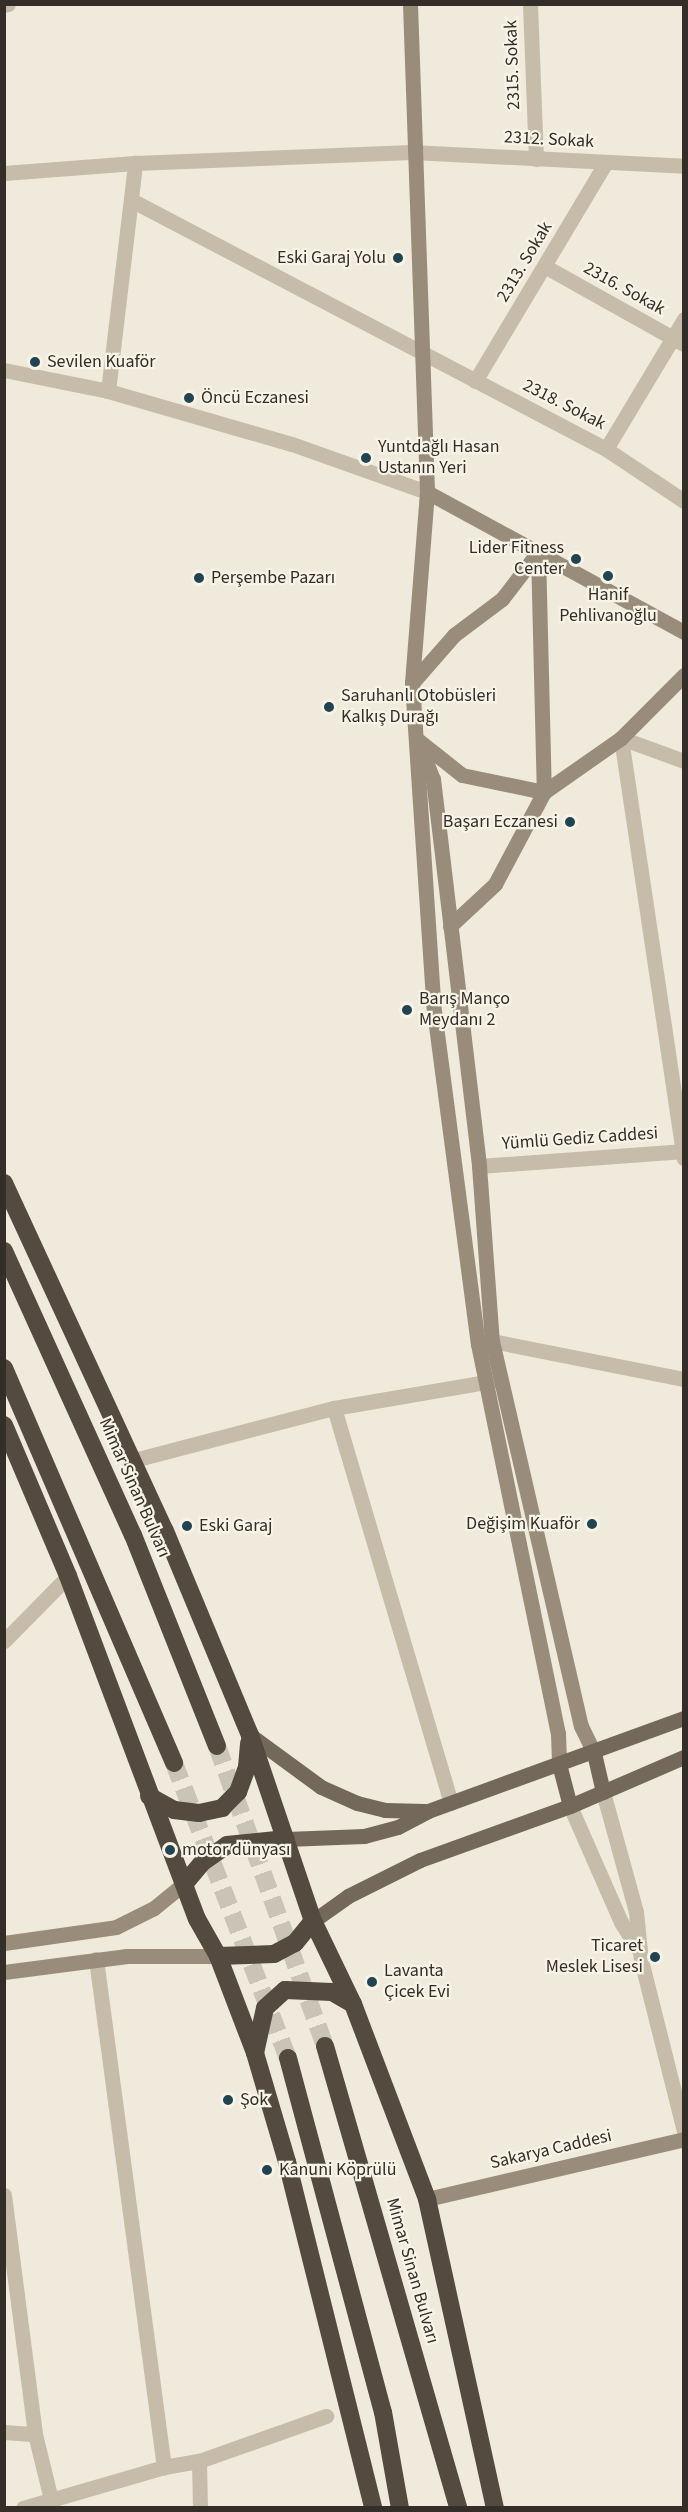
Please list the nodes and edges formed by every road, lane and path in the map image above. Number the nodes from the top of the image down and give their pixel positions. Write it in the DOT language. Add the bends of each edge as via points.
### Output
graph roads {
  1 [pos="410,4"];
  2 [pos="530,4"];
  3 [pos="412,152"];
  4 [pos="536,159"];
  5 [pos="606,162"];
  6 [pos="135,163"];
  7 [pos="684,166"];
  8 [pos="4,173"];
  9 [pos="131,200"];
  10 [pos="546,267"];
  11 [pos="684,319"];
  12 [pos="679,342"];
  13 [pos="422,352"];
  14 [pos="4,370"];
  15 [pos="475,381"];
  16 [pos="108,391"];
  17 [pos="606,449"];
  18 [pos="428,492"];
  19 [pos="684,501"];
  20 [pos="538,552"];
  21 [pos="684,632"];
  22 [pos="684,675"];
  23 [pos="412,683"];
  24 [pos="621,738"];
  25 [pos="418,740"];
  26 [pos="684,761"];
  27 [pos="544,792"];
  28 [pos="450,926"];
  29 [pos="683,1153"];
  30 [pos="479,1166"];
  31 [pos="4,1183"];
  32 [pos="4,1251"];
  33 [pos="485,1342"];
  34 [pos="4,1368"];
  35 [pos="501,1379"];
  36 [pos="684,1379"];
  37 [pos="485,1383"];
  38 [pos="334,1407"];
  39 [pos="4,1425"];
  40 [pos="134,1460"];
  41 [pos="68,1576"];
  42 [pos="4,1641"];
  43 [pos="684,1718"];
  44 [pos="250,1735"];
  45 [pos="217,1746"];
  46 [pos="594,1753"];
  47 [pos="684,1757"];
  48 [pos="174,1763"];
  49 [pos="559,1764"];
  50 [pos="603,1792"];
  51 [pos="149,1796"];
  52 [pos="451,1803"];
  53 [pos="570,1806"];
  54 [pos="428,1811"];
  55 [pos="286,1839"];
  56 [pos="186,1882"];
  57 [pos="313,1922"];
  58 [pos="4,1943"];
  59 [pos="639,1951"];
  60 [pos="218,1956"];
  61 [pos="96,1959"];
  62 [pos="4,1972"];
  63 [pos="353,2004"];
  64 [pos="325,2046"];
  65 [pos="255,2053"];
  66 [pos="288,2058"];
  67 [pos="684,2131"];
  68 [pos="684,2139"];
  69 [pos="427,2199"];
  70 [pos="5,2204"];
  71 [pos="11,2325"];
  72 [pos="326,2416"];
  73 [pos="4,2432"];
  74 [pos="35,2434"];
  75 [pos="199,2461"];
  76 [pos="164,2467"];
  77 [pos="53,2504"];
  78 [pos="23,2508"];
  79 [pos="200,2508"];
  80 [pos="373,2508"];
  81 [pos="400,2508"];
  82 [pos="458,2508"];
  83 [pos="495,2508"];
  1 -- 3 [label="main road"];
  2 -- 4 [label="street, 2315. Sokak"];
  3 -- 4 [label="street, 2312. Sokak"];
  3 -- 6 [label="street, 2312. Sokak"];
  3 -- 13 [label="main road"];
  4 -- 5 [label="street, 2312. Sokak"];
  5 -- 7 [label="street, 2312. Sokak"];
  5 -- 10 [label="street, 2313. Sokak"];
  6 -- 8 [label="street, 2312. Sokak"];
  6 -- 9 [label="street"];
  9 -- 13 [label="street, 2318. Sokak"];
  9 -- 16 [label="street"];
  10 -- 12 [label="street, 2316. Sokak"];
  10 -- 15 [label="street, 2313. Sokak"];
  11 -- 12 [label="street"];
  12 -- 17 [label="street"];
  13 -- 15 [label="street, 2318. Sokak"];
  13 -- 18 [label="main road"];
  14 -- 16 [label="street"];
  15 -- 17 [label="street, 2318. Sokak"];
  16 -- 18 [label="street" via="292,444"];
  17 -- 19 [label="street, 2318. Sokak"];
  18 -- 20 [label="main road"];
  18 -- 23 [label="main road"];
  20 -- 21 [label="main road"];
  20 -- 23 [label="main road" via="501,599 454,635"];
  20 -- 27 [label="main road"];
  22 -- 24 [label="main road"];
  23 -- 25 [label="main road"];
  24 -- 26 [label="street"];
  24 -- 27 [label="main road"];
  24 -- 29 [label="street"];
  25 -- 27 [label="main road" via="462,775"];
  25 -- 28 [label="main road" via="433,779"];
  25 -- 33 [label="main road" via="433,1003"];
  27 -- 28 [label="main road" via="495,884"];
  28 -- 30 [label="main road"];
  29 -- 30 [label="street, Yümlü Gediz Caddesi"];
  30 -- 33 [label="main road"];
  31 -- 40 [label="highway"];
  32 -- 45 [label="highway, Mimar Sinan Bulvarı" via="133,1535"];
  33 -- 35 [label="main road"];
  33 -- 36 [label="street"];
  33 -- 37 [label="main road"];
  34 -- 48 [label="highway"];
  35 -- 37 [label="street"];
  35 -- 46 [label="main road" via="581,1726"];
  37 -- 38 [label="street"];
  37 -- 49 [label="main road" via="558,1732"];
  38 -- 40 [label="street"];
  38 -- 52 [label="street"];
  39 -- 41 [label="highway"];
  40 -- 44 [label="highway"];
  41 -- 42 [label="street"];
  41 -- 51 [label="highway"];
  43 -- 46 [label="main road"];
  44 -- 51 [label="highway" via="247,1767 238,1792 222,1808 199,1813 174,1810"];
  44 -- 54 [label="main road" via="321,1787 357,1803 385,1810"];
  44 -- 55 [label="highway"];
  46 -- 49 [label="main road"];
  46 -- 50 [label="main road"];
  47 -- 50 [label="main road"];
  49 -- 52 [label="main road"];
  49 -- 53 [label="main road"];
  50 -- 53 [label="main road"];
  50 -- 59 [label="street" via="636,1912"];
  51 -- 56 [label="highway"];
  52 -- 54 [label="main road"];
  53 -- 57 [label="main road" via="420,1860 348,1896"];
  53 -- 59 [label="street" via="621,1922"];
  54 -- 55 [label="main road" via="398,1827 364,1836"];
  55 -- 56 [label="highway" via="227,1845 203,1862"];
  55 -- 57 [label="highway"];
  56 -- 58 [label="main road" via="154,1908 116,1927"];
  56 -- 60 [label="highway" via="197,1919"];
  57 -- 60 [label="highway" via="295,1943 274,1954"];
  57 -- 63 [label="highway"];
  59 -- 67 [label="street"];
  60 -- 61 [label="main road"];
  60 -- 65 [label="highway"];
  61 -- 62 [label="main road"];
  61 -- 76 [label="street"];
  63 -- 65 [label="highway" via="332,1992 285,1990 265,2008"];
  63 -- 69 [label="highway"];
  64 -- 82 [label="highway, Mimar Sinan Bulvarı"];
  65 -- 80 [label="highway" via="287,2162"];
  66 -- 81 [label="highway" via="383,2412"];
  68 -- 69 [label="main road, Sakarya Caddesi"];
  69 -- 83 [label="highway"];
  70 -- 71 [label="street"];
  71 -- 74 [label="street"];
  72 -- 75 [label="street"];
  73 -- 74 [label="street"];
  74 -- 77 [label="street"];
  75 -- 76 [label="street"];
  75 -- 79 [label="street"];
  76 -- 77 [label="street"];
  77 -- 78 [label="street"];
}
